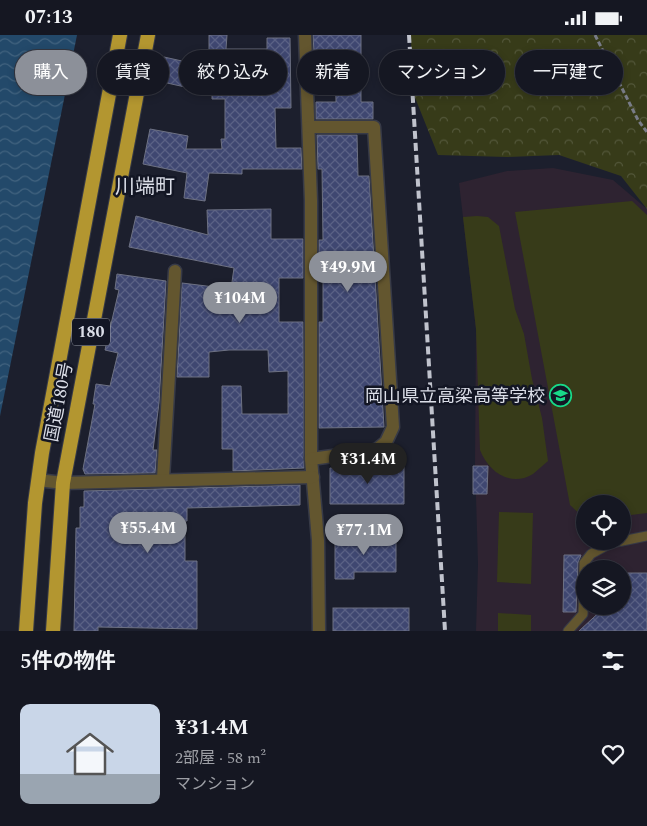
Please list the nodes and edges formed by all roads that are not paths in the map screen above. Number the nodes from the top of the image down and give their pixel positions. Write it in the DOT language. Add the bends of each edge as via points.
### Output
graph roads {
  1 [pos="120,35"];
  2 [pos="148,35"];
  3 [pos="305,35"];
  4 [pos="309,127"];
  5 [pos="175,271"];
  6 [pos="311,459"];
  7 [pos="313,477"];
  8 [pos="163,479"];
  9 [pos="38,480"];
  10 [pos="63,483"];
  11 [pos="647,536"];
  12 [pos="631,539"];
  13 [pos="598,550"];
  14 [pos="26,631"];
  15 [pos="52,631"];
  16 [pos="319,631"];
  17 [pos="568,631"];
  1 -- 9 [label="highway, 国道180号 / 180"];
  2 -- 10 [label="highway, 国道180号 / 180"];
  3 -- 4 [label="street"];
  4 -- 6 [label="street"];
  4 -- 6 [label="street" via="374,127 393,427 386,442 376,450"];
  5 -- 8 [label="street"];
  6 -- 7 [label="street"];
  7 -- 8 [label="street"];
  7 -- 16 [label="street" via="318,540"];
  8 -- 10 [label="street"];
  9 -- 10 [label="street"];
  9 -- 14 [label="highway, 国道180号 / 180"];
  10 -- 15 [label="highway, 国道180号 / 180"];
  11 -- 12 [label="lane"];
  13 -- 17 [label="lane" via="584,563 583,614"];
}
